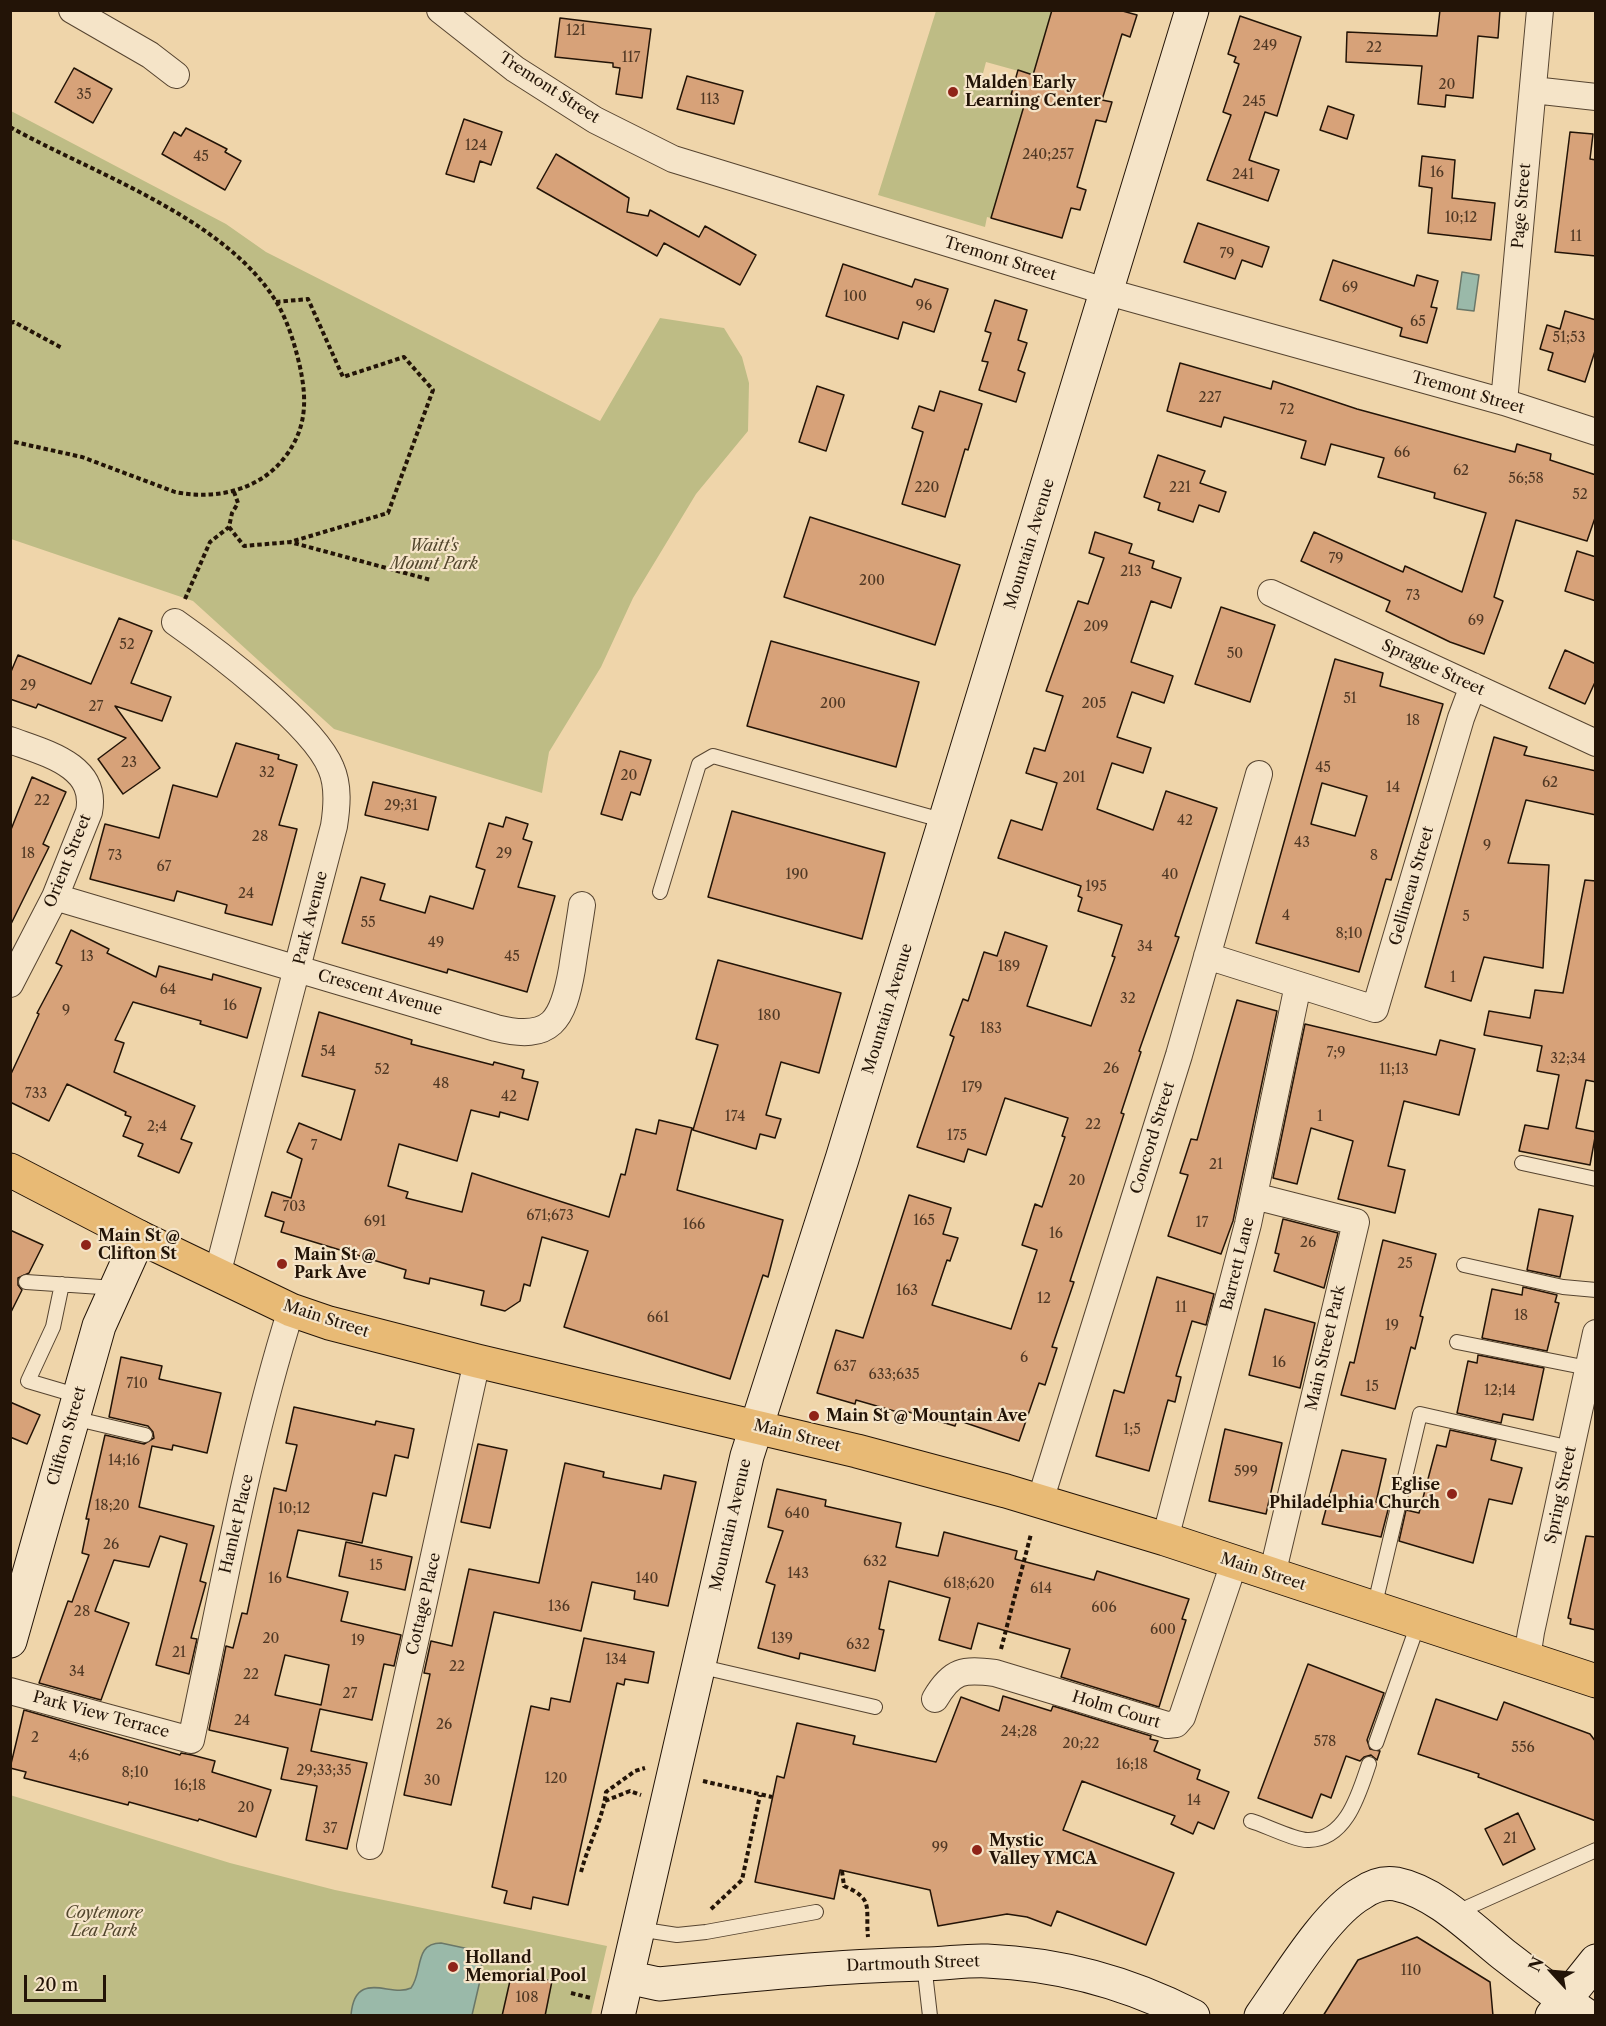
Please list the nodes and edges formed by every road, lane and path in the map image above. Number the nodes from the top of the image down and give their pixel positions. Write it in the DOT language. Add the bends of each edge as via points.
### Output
graph roads {
  1 [pos="72,10"];
  2 [pos="440,10"];
  3 [pos="1192,10"];
  4 [pos="1540,10"];
  5 [pos="176,75"];
  6 [pos="1533,90"];
  7 [pos="1596,97"];
  8 [pos="10,127"];
  9 [pos="1108,292"];
  10 [pos="276,302"];
  11 [pos="10,323"];
  12 [pos="62,348"];
  13 [pos="1504,402"];
  14 [pos="1596,432"];
  15 [pos="10,441"];
  16 [pos="234,492"];
  17 [pos="230,527"];
  18 [pos="290,542"];
  19 [pos="431,580"];
  20 [pos="1271,593"];
  21 [pos="175,622"];
  22 [pos="1473,686"];
  23 [pos="10,740"];
  24 [pos="1596,743"];
  25 [pos="1259,774"];
  26 [pos="945,821"];
  27 [pos="660,892"];
  28 [pos="55,897"];
  29 [pos="582,905"];
  30 [pos="1207,956"];
  31 [pos="298,969"];
  32 [pos="10,984"];
  33 [pos="1298,985"];
  34 [pos="1522,1163"];
  35 [pos="10,1170"];
  36 [pos="1596,1179"];
  37 [pos="1254,1196"];
  38 [pos="139,1237"];
  39 [pos="1464,1265"];
  40 [pos="217,1275"];
  41 [pos="26,1281"];
  42 [pos="62,1284"];
  43 [pos="116,1288"];
  44 [pos="1596,1290"];
  45 [pos="291,1310"];
  46 [pos="1596,1333"];
  47 [pos="1457,1342"];
  48 [pos="477,1361"];
  49 [pos="1588,1368"];
  50 [pos="76,1407"];
  51 [pos="757,1426"];
  52 [pos="145,1435"];
  53 [pos="1571,1448"];
  54 [pos="1040,1501"];
  55 [pos="1031,1534"];
  56 [pos="1165,1539"];
  57 [pos="1234,1563"];
  58 [pos="1272,1575"];
  59 [pos="1374,1608"];
  60 [pos="1418,1624"];
  61 [pos="10,1641"];
  62 [pos="1527,1658"];
  63 [pos="698,1666"];
  64 [pos="995,1673"];
  65 [pos="1596,1681"];
  66 [pos="10,1691"];
  67 [pos="935,1699"];
  68 [pos="875,1707"];
  69 [pos="191,1740"];
  70 [pos="1376,1743"];
  71 [pos="1369,1764"];
  72 [pos="654,1765"];
  73 [pos="703,1781"];
  74 [pos="627,1792"];
  75 [pos="760,1795"];
  76 [pos="772,1797"];
  77 [pos="605,1801"];
  78 [pos="1251,1821"];
  79 [pos="370,1846"];
  80 [pos="580,1850"];
  81 [pos="1596,1850"];
  82 [pos="586,1851"];
  83 [pos="842,1871"];
  84 [pos="581,1872"];
  85 [pos="816,1912"];
  86 [pos="1453,1914"];
  87 [pos="638,1929"];
  88 [pos="706,1932"];
  89 [pos="868,1938"];
  90 [pos="1596,1961"];
  91 [pos="924,1964"];
  92 [pos="627,1977"];
  93 [pos="571,1993"];
  94 [pos="609,2008"];
  95 [pos="1568,2010"];
  96 [pos="1596,2012"];
  97 [pos="930,2016"];
  98 [pos="1193,2016"];
  99 [pos="1261,2016"];
  100 [pos="1592,2016"];
  1 -- 5 [label="street" via="150,55"];
  2 -- 9 [label="street, Tremont Street" via="515,69 595,120 655,152"];
  3 -- 9 [label="street, Mountain Avenue"];
  4 -- 6 [label="street, Page Street"];
  6 -- 7 [label="street"];
  6 -- 13 [label="street, Page Street"];
  8 -- 10 [label="path" via="212,235 240,258"];
  9 -- 13 [label="street, Tremont Street"];
  9 -- 26 [label="street, Mountain Avenue"];
  10 -- 16 [label="path" via="299,363 304,416 284,459 258,480"];
  10 -- 18 [label="path" via="308,299 343,377 404,357 433,390 388,513"];
  11 -- 12 [label="path"];
  13 -- 14 [label="street, Tremont Street"];
  15 -- 16 [label="path" via="82,457 175,492 206,496"];
  16 -- 17 [label="path" via="238,503"];
  17 -- 18 [label="path" via="244,546"];
  17 -- 21 [label="path" via="210,542"];
  18 -- 19 [label="path"];
  20 -- 22 [label="street, Sprague Street"];
  21 -- 31 [label="street, Park Avenue" via="306,731 332,770 336,792 334,826"];
  22 -- 24 [label="street, Sprague Street"];
  22 -- 33 [label="street, Gellineau Street" via="1376,1008"];
  23 -- 28 [label="street, Orient Street" via="74,768 83,776 89,791 88,812"];
  25 -- 30 [label="street, Concord Street"];
  26 -- 27 [label="lane" via="713,756 699,764"];
  26 -- 51 [label="street, Mountain Avenue"];
  28 -- 31 [label="street, Crescent Avenue"];
  28 -- 32 [label="street, Orient Street"];
  29 -- 31 [label="street, Crescent Avenue" via="565,1005 554,1021 535,1031 496,1028"];
  30 -- 33 [label="street"];
  30 -- 54 [label="street, Concord Street"];
  31 -- 40 [label="street, Park Avenue"];
  33 -- 37 [label="street, Barrett Lane"];
  34 -- 36 [label="lane"];
  35 -- 38 [label="main road, Main Street"];
  37 -- 56 [label="street, Barrett Lane"];
  37 -- 58 [label="street, Main Street Park" via="1356,1222"];
  38 -- 40 [label="main road, Main Street"];
  38 -- 43 [label="street, Clifton Street"];
  39 -- 44 [label="lane" via="1563,1287"];
  40 -- 45 [label="main road, Main Street"];
  41 -- 42 [label="lane"];
  42 -- 43 [label="lane"];
  42 -- 50 [label="lane" via="53,1327 28,1381"];
  43 -- 50 [label="street, Clifton Street" via="99,1326"];
  45 -- 48 [label="main road, Main Street"];
  45 -- 69 [label="street, Hamlet Place" via="238,1514"];
  46 -- 49 [label="street, Spring Street"];
  47 -- 49 [label="lane"];
  48 -- 51 [label="main road, Main Street"];
  48 -- 79 [label="street, Cottage Place"];
  49 -- 53 [label="street, Spring Street"];
  50 -- 52 [label="lane"];
  50 -- 61 [label="street, Clifton Street"];
  51 -- 54 [label="main road, Main Street"];
  51 -- 63 [label="street, Mountain Avenue"];
  53 -- 59 [label="lane" via="1420,1414"];
  53 -- 62 [label="street, Spring Street"];
  54 -- 56 [label="main road, Main Street"];
  55 -- 64 [label="path"];
  56 -- 57 [label="main road, Main Street"];
  57 -- 58 [label="main road, Main Street"];
  57 -- 64 [label="street, Holm Court" via="1182,1717 1176,1724 1167,1725"];
  58 -- 59 [label="main road, Main Street"];
  59 -- 60 [label="main road, Main Street"];
  60 -- 62 [label="main road, Main Street"];
  60 -- 70 [label="lane"];
  62 -- 65 [label="main road, Main Street"];
  63 -- 68 [label="lane"];
  63 -- 87 [label="street, Mountain Avenue"];
  64 -- 67 [label="street, Holm Court" via="966,1670 943,1685"];
  66 -- 69 [label="street, Park View Terrace"];
  71 -- 78 [label="lane" via="1354,1807 1332,1833 1308,1841"];
  72 -- 77 [label="path" via="620,1781 606,1792"];
  73 -- 75 [label="path"];
  74 -- 77 [label="path"];
  75 -- 76 [label="path"];
  75 -- 88 [label="path" via="742,1880 706,1915"];
  77 -- 82 [label="path"];
  80 -- 82 [label="path"];
  81 -- 86 [label="lane"];
  82 -- 84 [label="path"];
  83 -- 89 [label="path" via="844,1886 861,1893 866,1901"];
  85 -- 88 [label="lane"];
  86 -- 95 [label="street"];
  86 -- 99 [label="street" via="1399,1885 1381,1884 1361,1893 1334,1918"];
  87 -- 88 [label="lane" via="676,1935"];
  87 -- 92 [label="street, Mountain Avenue"];
  90 -- 95 [label="street"];
  91 -- 92 [label="street, Dartmouth Street" via="858,1965 659,1984"];
  91 -- 97 [label="lane"];
  91 -- 98 [label="street, Dartmouth Street" via="986,1961 1066,1971 1129,1987"];
  92 -- 94 [label="street, Mountain Avenue"];
  93 -- 94 [label="path"];
  96 -- 100 [label="street"];
}
